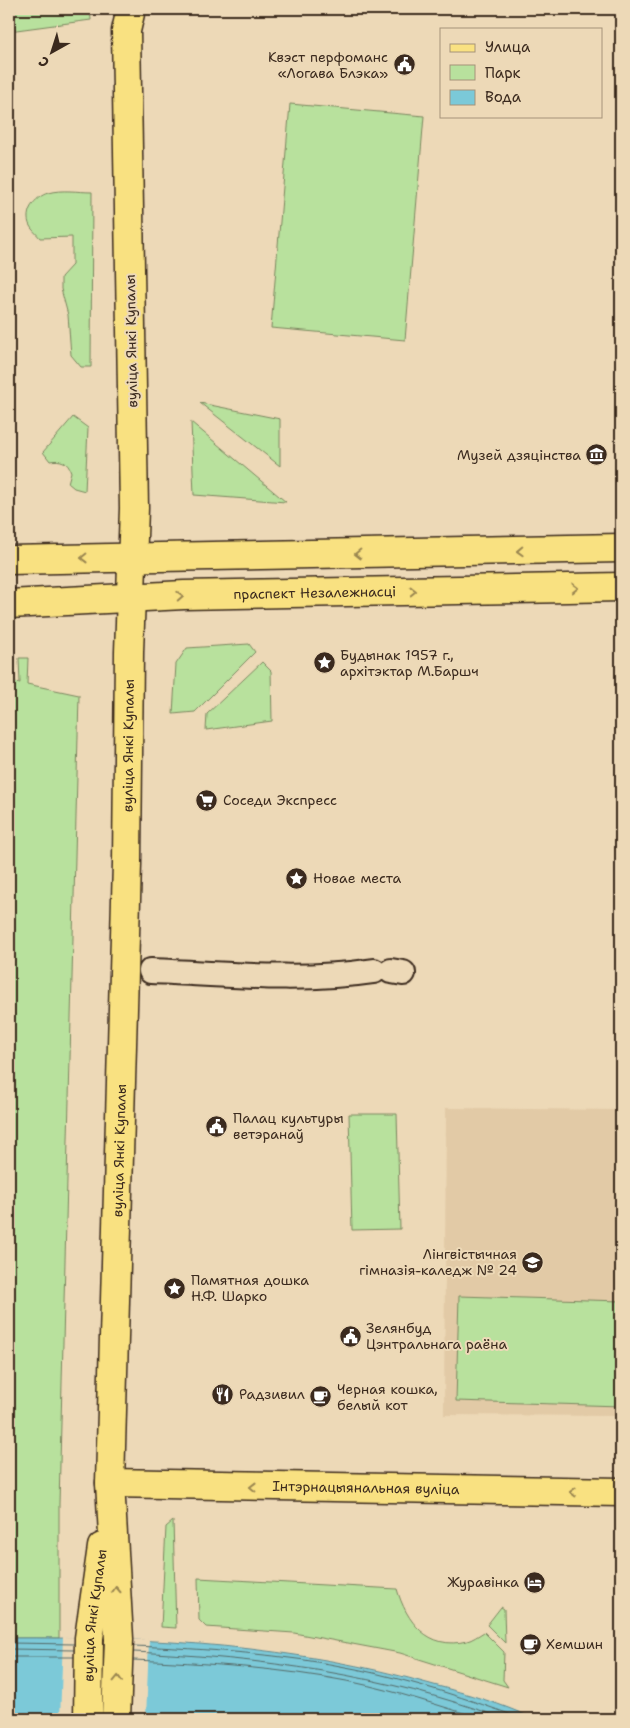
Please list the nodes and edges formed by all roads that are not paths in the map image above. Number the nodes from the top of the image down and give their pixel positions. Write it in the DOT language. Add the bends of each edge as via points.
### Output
graph roads {
  1 [pos="131,9"];
  2 [pos="621,548"];
  3 [pos="133,557"];
  4 [pos="9,560"];
  5 [pos="621,587"];
  6 [pos="132,598"];
  7 [pos="9,604"];
  8 [pos="151,971"];
  9 [pos="389,972"];
  10 [pos="110,1483"];
  11 [pos="621,1492"];
  12 [pos="88,1719"];
  13 [pos="116,1719"];
  1 -- 3 [label="main road, вуліца Янкі Купалы" via="126,32"];
  2 -- 3 [label="main road, one-way"];
  3 -- 4 [label="main road, one-way"];
  3 -- 6 [label="main road, вуліца Янкі Купалы"];
  6 -- 5 [label="main road, праспект Незалежнасці, one-way"];
  6 -- 7 [label="main road, праспект Незалежнасці"];
  6 -- 10 [label="main road, вуліца Янкі Купалы"];
  8 -- 9 [label="street" via="260,975"];
  11 -- 10 [label="main road, Інтэрнацыянальная вуліца, one-way"];
  10 -- 12 [label="main road, вуліца Янкі Купалы" via="89,1638"];
  13 -- 10 [label="main road, вуліца Янкі Купалы, one-way" via="119,1639"];
}
